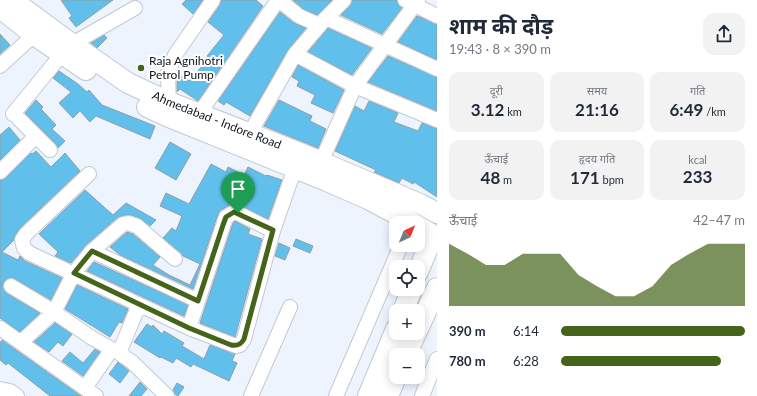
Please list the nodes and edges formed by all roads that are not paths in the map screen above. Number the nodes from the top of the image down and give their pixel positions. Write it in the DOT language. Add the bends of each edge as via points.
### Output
graph roads {
  1 [pos="12,0"];
  2 [pos="213,0"];
  3 [pos="278,0"];
  4 [pos="344,0"];
  5 [pos="412,2"];
  6 [pos="0,8"];
  7 [pos="135,8"];
  8 [pos="437,16"];
  9 [pos="323,22"];
  10 [pos="34,35"];
  11 [pos="384,45"];
  12 [pos="67,49"];
  13 [pos="295,54"];
  14 [pos="0,66"];
  15 [pos="437,69"];
  16 [pos="355,86"];
  17 [pos="169,110"];
  18 [pos="199,114"];
  19 [pos="437,120"];
  20 [pos="250,133"];
  21 [pos="36,136"];
  22 [pos="50,150"];
  23 [pos="297,161"];
  24 [pos="321,162"];
  25 [pos="0,172"];
  26 [pos="89,174"];
  27 [pos="437,213"];
  28 [pos="401,216"];
  29 [pos="273,230"];
  30 [pos="92,251"];
  31 [pos="398,252"];
  32 [pos="175,259"];
  33 [pos="74,273"];
  34 [pos="11,286"];
  35 [pos="437,288"];
  36 [pos="198,301"];
  37 [pos="139,304"];
  38 [pos="290,307"];
  39 [pos="54,312"];
  40 [pos="425,314"];
  41 [pos="0,328"];
  42 [pos="189,328"];
  43 [pos="391,340"];
  44 [pos="21,342"];
  45 [pos="115,351"];
  46 [pos="437,359"];
  47 [pos="393,384"];
  48 [pos="0,389"];
  49 [pos="91,392"];
  50 [pos="17,396"];
  51 [pos="167,396"];
  52 [pos="251,396"];
  53 [pos="336,396"];
  54 [pos="368,396"];
  55 [pos="388,396"];
  56 [pos="422,396"];
  1 -- 12 [label="highway, Ahmedabad - Indore Road"];
  2 -- 17 [label="street" via="175,55 168,74"];
  3 -- 9 [label="street" via="299,16"];
  3 -- 18 [label="street"];
  4 -- 9 [label="street"];
  5 -- 8 [label="street"];
  5 -- 11 [label="street"];
  6 -- 10 [label="highway, Ahmedabad - Indore Road"];
  7 -- 12 [label="street"];
  9 -- 11 [label="street"];
  9 -- 13 [label="street"];
  10 -- 12 [label="highway, Ahmedabad - Indore Road"];
  10 -- 14 [label="street"];
  11 -- 15 [label="street"];
  11 -- 16 [label="street"];
  12 -- 17 [label="highway, Ahmedabad - Indore Road" via="128,83"];
  12 -- 21 [label="street" via="16,116"];
  13 -- 16 [label="street"];
  13 -- 20 [label="street"];
  16 -- 19 [label="street"];
  16 -- 24 [label="street"];
  17 -- 18 [label="highway, Ahmedabad - Indore Road"];
  17 -- 23 [label="highway, Ahmedabad - Indore Road"];
  18 -- 20 [label="highway, Ahmedabad - Indore Road"];
  20 -- 23 [label="highway, Ahmedabad - Indore Road"];
  21 -- 22 [label="street"];
  21 -- 25 [label="street"];
  23 -- 24 [label="highway, Ahmedabad - Indore Road"];
  23 -- 28 [label="highway, Ahmedabad - Indore Road"];
  23 -- 29 [label="street"];
  24 -- 27 [label="highway, Ahmedabad - Indore Road"];
  26 -- 33 [label="street" via="22,240 24,248 29,253"];
  29 -- 36 [label="street" via="238,213 234,212 226,217"];
  29 -- 42 [label="street" via="243,342 236,346"];
  30 -- 32 [label="street" via="123,224 128,223 137,226"];
  30 -- 33 [label="street"];
  30 -- 36 [label="street"];
  31 -- 53 [label="street"];
  33 -- 37 [label="street"];
  33 -- 39 [label="street"];
  34 -- 39 [label="street"];
  35 -- 40 [label="highway"];
  36 -- 42 [label="street"];
  37 -- 42 [label="street"];
  37 -- 45 [label="street"];
  38 -- 52 [label="street"];
  39 -- 44 [label="street"];
  39 -- 45 [label="street"];
  41 -- 44 [label="street"];
  43 -- 54 [label="highway"];
  44 -- 49 [label="street"];
  45 -- 49 [label="street"];
  45 -- 51 [label="street" via="132,362"];
  46 -- 56 [label="street"];
  47 -- 55 [label="highway"];
  48 -- 50 [label="street"];
}
